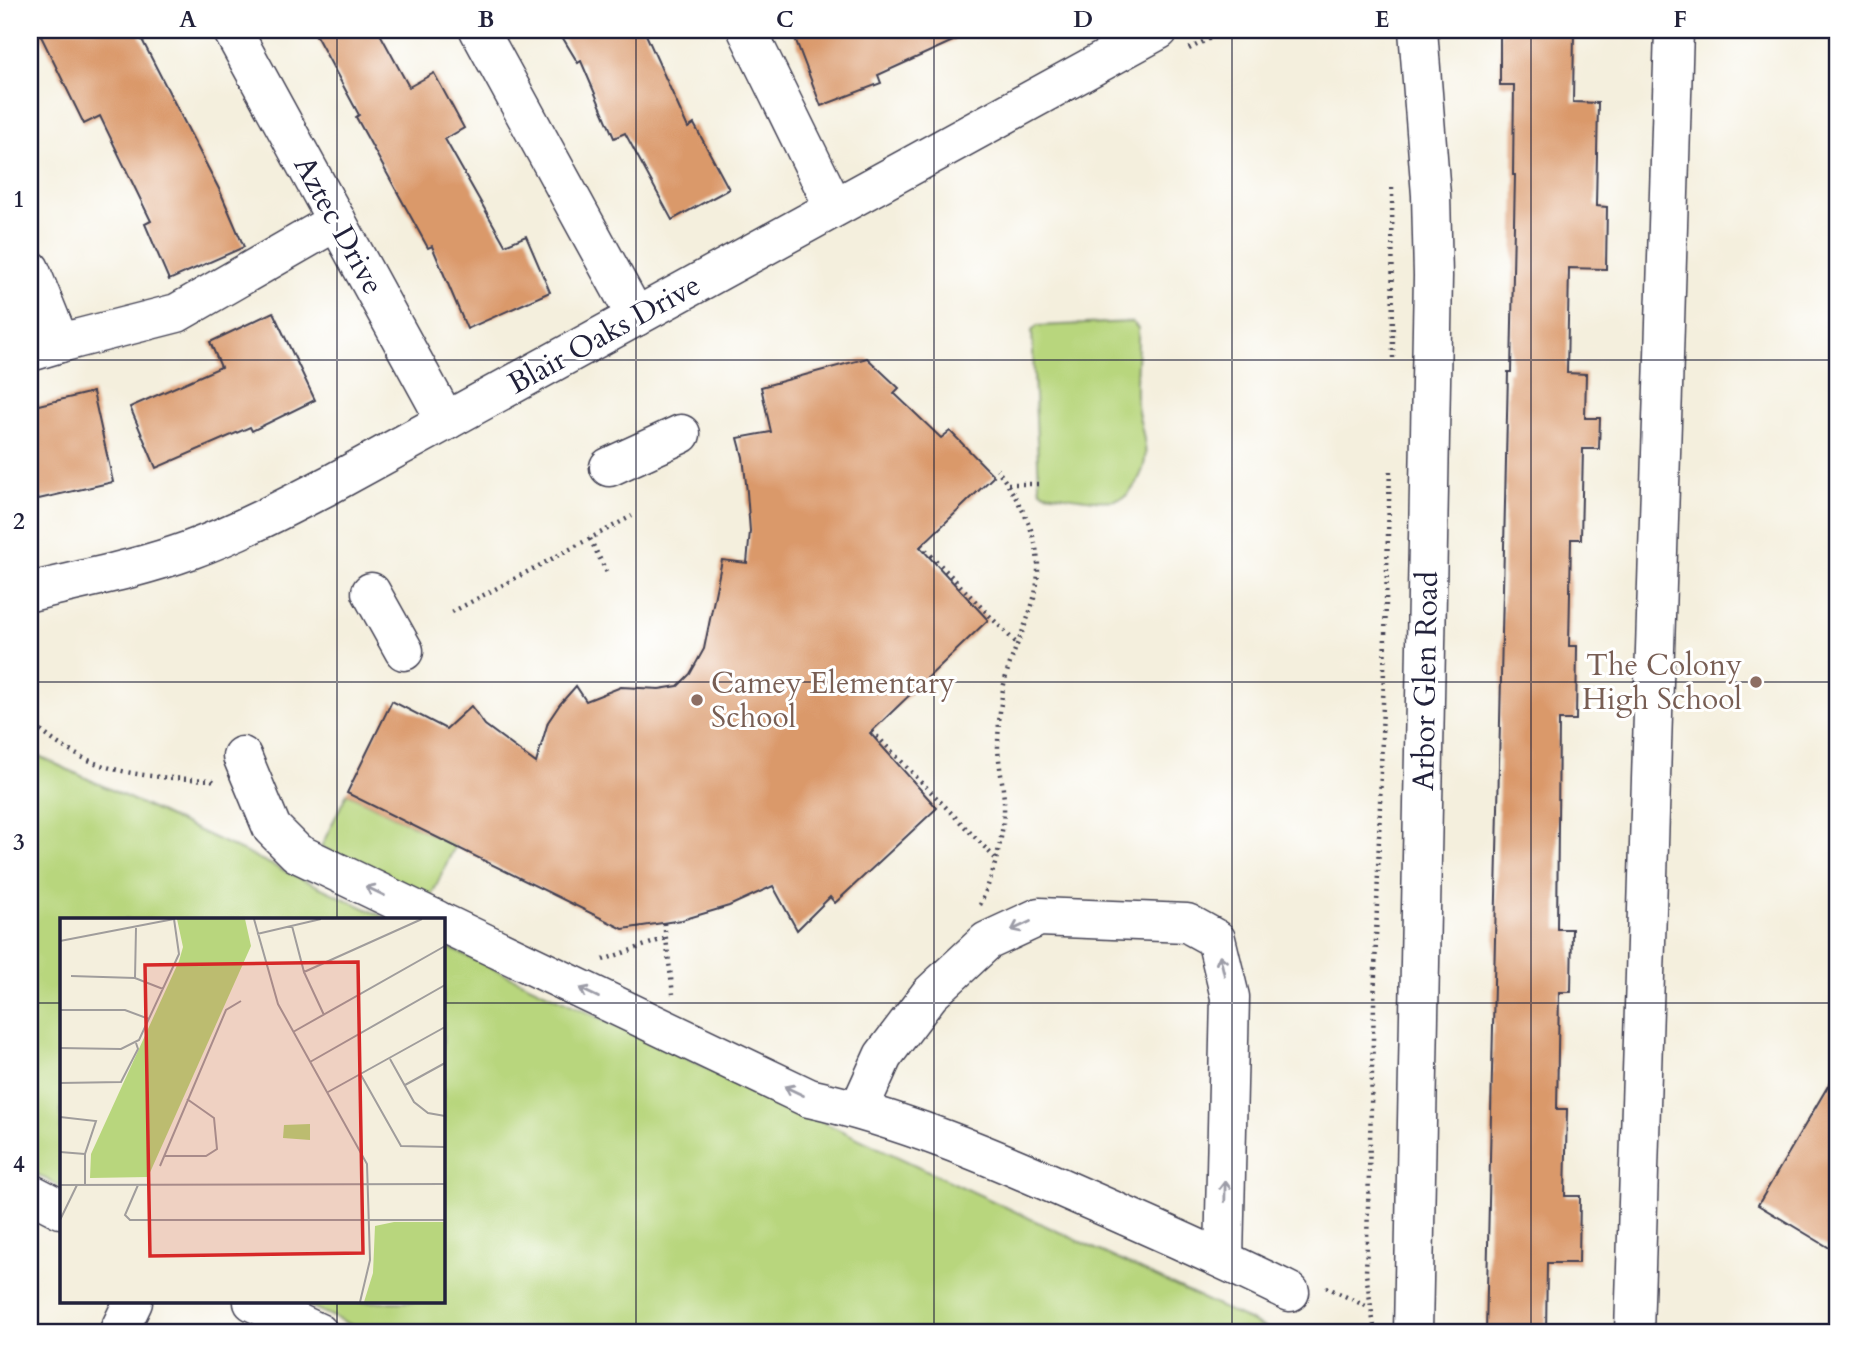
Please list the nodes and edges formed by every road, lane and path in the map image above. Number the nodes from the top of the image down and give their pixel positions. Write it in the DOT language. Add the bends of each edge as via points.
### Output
graph roads {
  1 [pos="232,30"];
  2 [pos="479,30"];
  3 [pos="747,30"];
  4 [pos="1159,30"];
  5 [pos="1418,30"];
  6 [pos="1674,30"];
  7 [pos="1392,176"];
  8 [pos="834,207"];
  9 [pos="337,221"];
  10 [pos="30,269"];
  11 [pos="636,317"];
  12 [pos="45,348"];
  13 [pos="1392,368"];
  14 [pos="446,421"];
  15 [pos="681,434"];
  16 [pos="1391,465"];
  17 [pos="609,467"];
  18 [pos="997,469"];
  19 [pos="1007,484"];
  20 [pos="1039,484"];
  21 [pos="632,516"];
  22 [pos="590,539"];
  23 [pos="921,545"];
  24 [pos="607,573"];
  25 [pos="30,592"];
  26 [pos="371,593"];
  27 [pos="452,612"];
  28 [pos="1017,644"];
  29 [pos="404,651"];
  30 [pos="30,722"];
  31 [pos="872,731"];
  32 [pos="242,756"];
  33 [pos="220,787"];
  34 [pos="995,859"];
  35 [pos="976,913"];
  36 [pos="433,918"];
  37 [pos="444,923"];
  38 [pos="664,923"];
  39 [pos="666,938"];
  40 [pos="594,963"];
  41 [pos="676,1004"];
  42 [pos="859,1109"];
  43 [pos="30,1193"];
  44 [pos="60,1208"];
  45 [pos="1224,1259"];
  46 [pos="1306,1288"];
  47 [pos="132,1304"];
  48 [pos="257,1304"];
  49 [pos="1370,1308"];
  50 [pos="118,1333"];
  51 [pos="319,1333"];
  52 [pos="1375,1333"];
  53 [pos="1413,1333"];
  54 [pos="1634,1333"];
  1 -- 9 [label="street, Aztec Drive"];
  2 -- 11 [label="street"];
  3 -- 8 [label="street"];
  4 -- 8 [label="street, Blair Oaks Drive"];
  5 -- 53 [label="street, Arbor Glen Road" via="1433,275"];
  6 -- 54 [label="street"];
  7 -- 13 [label="path"];
  8 -- 11 [label="street, Blair Oaks Drive"];
  9 -- 12 [label="street" via="177,313"];
  9 -- 14 [label="street, Aztec Drive"];
  10 -- 12 [label="street"];
  11 -- 14 [label="street, Blair Oaks Drive"];
  14 -- 25 [label="street, Blair Oaks Drive" via="264,519 191,550"];
  15 -- 17 [label="street"];
  16 -- 49 [label="path" via="1366,1274"];
  18 -- 19 [label="path"];
  19 -- 20 [label="path"];
  19 -- 28 [label="path" via="1027,516 1038,565 1036,598"];
  21 -- 22 [label="path"];
  22 -- 24 [label="path"];
  22 -- 27 [label="path"];
  23 -- 28 [label="path"];
  26 -- 29 [label="street"];
  28 -- 34 [label="path" via="999,719 1004,811"];
  30 -- 33 [label="path" via="91,762 132,775 212,780"];
  31 -- 34 [label="path"];
  36 -- 32 [label="street, one-way" via="297,853 272,828"];
  34 -- 35 [label="path"];
  42 -- 37 [label="street, one-way" via="809,1098"];
  38 -- 39 [label="path"];
  39 -- 40 [label="path"];
  39 -- 41 [label="path"];
  42 -- 45 [label="street" via="967,1146"];
  45 -- 42 [label="street, one-way" via="1230,998 1216,940 1187,923 1039,918 987,942 922,1004 883,1056"];
  43 -- 44 [label="street"];
  45 -- 46 [label="street"];
  46 -- 49 [label="path"];
  47 -- 50 [label="street"];
  48 -- 51 [label="street"];
  49 -- 52 [label="path"];
}
